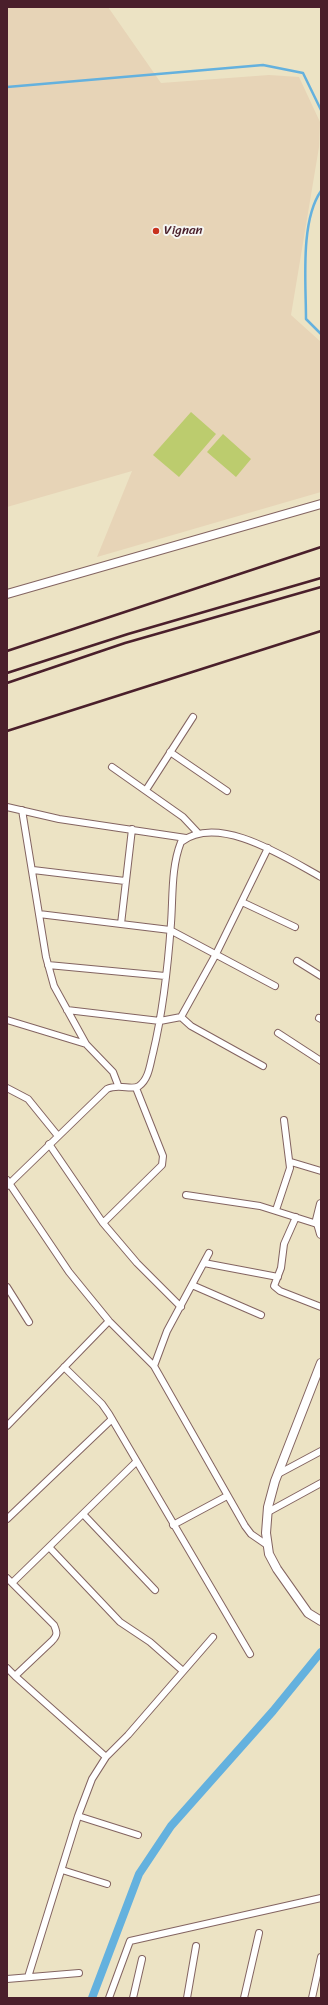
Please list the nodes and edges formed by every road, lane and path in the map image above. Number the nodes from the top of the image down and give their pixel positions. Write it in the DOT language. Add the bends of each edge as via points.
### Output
graph roads {
  1 [pos="321,504"];
  2 [pos="7,594"];
  3 [pos="193,717"];
  4 [pos="170,752"];
  5 [pos="112,767"];
  6 [pos="146,790"];
  7 [pos="227,791"];
  8 [pos="7,807"];
  9 [pos="22,810"];
  10 [pos="132,829"];
  11 [pos="198,833"];
  12 [pos="186,838"];
  13 [pos="268,848"];
  14 [pos="33,870"];
  15 [pos="321,877"];
  16 [pos="126,881"];
  17 [pos="242,902"];
  18 [pos="39,914"];
  19 [pos="120,924"];
  20 [pos="295,927"];
  21 [pos="170,930"];
  22 [pos="216,954"];
  23 [pos="297,961"];
  24 [pos="48,965"];
  25 [pos="166,976"];
  26 [pos="321,976"];
  27 [pos="275,986"];
  28 [pos="67,1010"];
  29 [pos="181,1017"];
  30 [pos="7,1020"];
  31 [pos="160,1021"];
  32 [pos="278,1033"];
  33 [pos="86,1044"];
  34 [pos="321,1061"];
  35 [pos="263,1066"];
  36 [pos="118,1085"];
  37 [pos="7,1088"];
  38 [pos="136,1088"];
  39 [pos="284,1120"];
  40 [pos="58,1136"];
  41 [pos="49,1144"];
  42 [pos="291,1162"];
  43 [pos="321,1172"];
  44 [pos="8,1183"];
  45 [pos="186,1195"];
  46 [pos="321,1204"];
  47 [pos="276,1210"];
  48 [pos="296,1217"];
  49 [pos="103,1223"];
  50 [pos="317,1224"];
  51 [pos="321,1234"];
  52 [pos="209,1253"];
  53 [pos="204,1263"];
  54 [pos="278,1276"];
  55 [pos="192,1285"];
  56 [pos="7,1287"];
  57 [pos="181,1307"];
  58 [pos="321,1307"];
  59 [pos="261,1316"];
  60 [pos="109,1321"];
  61 [pos="30,1322"];
  62 [pos="321,1363"];
  63 [pos="154,1366"];
  64 [pos="64,1367"];
  65 [pos="112,1419"];
  66 [pos="7,1426"];
  67 [pos="321,1451"];
  68 [pos="136,1462"];
  69 [pos="278,1474"];
  70 [pos="321,1483"];
  71 [pos="227,1496"];
  72 [pos="268,1512"];
  73 [pos="83,1514"];
  74 [pos="7,1519"];
  75 [pos="173,1525"];
  76 [pos="267,1545"];
  77 [pos="49,1547"];
  78 [pos="7,1578"];
  79 [pos="12,1583"];
  80 [pos="155,1590"];
  81 [pos="321,1621"];
  82 [pos="213,1636"];
  83 [pos="250,1654"];
  84 [pos="7,1668"];
  85 [pos="183,1671"];
  86 [pos="15,1676"];
  87 [pos="106,1757"];
  88 [pos="78,1816"];
  89 [pos="138,1835"];
  90 [pos="62,1870"];
  91 [pos="107,1884"];
  92 [pos="321,1898"];
  93 [pos="259,1933"];
  94 [pos="196,1946"];
  95 [pos="321,1957"];
  96 [pos="142,1959"];
  97 [pos="79,1973"];
  98 [pos="28,1977"];
  99 [pos="7,1979"];
  100 [pos="109,1998"];
  101 [pos="133,1998"];
  102 [pos="187,1998"];
  103 [pos="244,1998"];
  104 [pos="312,1998"];
  1 -- 2 [label="street"];
  3 -- 4 [label="street"];
  4 -- 6 [label="street"];
  4 -- 7 [label="street"];
  5 -- 6 [label="street"];
  6 -- 11 [label="street" via="183,817"];
  8 -- 9 [label="street"];
  9 -- 10 [label="street" via="59,819"];
  9 -- 14 [label="street"];
  10 -- 12 [label="street"];
  10 -- 16 [label="street"];
  11 -- 12 [label="street"];
  11 -- 13 [label="street" via="236,836"];
  12 -- 21 [label="street" via="177,850"];
  13 -- 15 [label="street"];
  13 -- 17 [label="street"];
  14 -- 16 [label="street"];
  14 -- 18 [label="street"];
  16 -- 19 [label="street"];
  17 -- 20 [label="street"];
  17 -- 22 [label="street"];
  18 -- 19 [label="street"];
  18 -- 24 [label="street"];
  19 -- 21 [label="street"];
  21 -- 22 [label="street"];
  21 -- 25 [label="street"];
  22 -- 27 [label="street"];
  22 -- 29 [label="street"];
  23 -- 26 [label="street"];
  24 -- 25 [label="street"];
  24 -- 28 [label="street" via="54,986"];
  25 -- 31 [label="street"];
  28 -- 31 [label="street"];
  28 -- 33 [label="street"];
  29 -- 31 [label="street"];
  29 -- 35 [label="street" via="191,1026"];
  30 -- 33 [label="street"];
  31 -- 38 [label="street" via="148,1074"];
  32 -- 34 [label="street"];
  33 -- 36 [label="street" via="113,1072"];
  36 -- 38 [label="street"];
  36 -- 40 [label="street" via="107,1089"];
  37 -- 40 [label="street" via="28,1099"];
  38 -- 49 [label="street" via="163,1156 162,1165"];
  39 -- 42 [label="street"];
  40 -- 41 [label="street"];
  41 -- 44 [label="street"];
  41 -- 49 [label="street"];
  42 -- 43 [label="street"];
  42 -- 47 [label="street" via="289,1176"];
  44 -- 60 [label="street" via="69,1272"];
  45 -- 47 [label="street"];
  46 -- 50 [label="street"];
  47 -- 48 [label="street"];
  48 -- 50 [label="street"];
  48 -- 54 [label="street" via="284,1244 282,1268"];
  49 -- 57 [label="street" via="137,1264"];
  50 -- 51 [label="street"];
  52 -- 53 [label="street"];
  53 -- 54 [label="street"];
  53 -- 55 [label="street"];
  54 -- 58 [label="street" via="274,1283 276,1288"];
  55 -- 57 [label="street"];
  55 -- 59 [label="street"];
  56 -- 61 [label="street"];
  57 -- 63 [label="street"];
  60 -- 63 [label="street"];
  60 -- 64 [label="street"];
  62 -- 69 [label="street"];
  63 -- 71 [label="street"];
  64 -- 65 [label="street" via="102,1404"];
  64 -- 66 [label="street"];
  65 -- 68 [label="street"];
  65 -- 74 [label="street"];
  67 -- 69 [label="street"];
  68 -- 73 [label="street"];
  68 -- 75 [label="street"];
  69 -- 72 [label="street"];
  70 -- 72 [label="street"];
  71 -- 75 [label="street"];
  71 -- 76 [label="street" via="244,1526"];
  72 -- 76 [label="street"];
  73 -- 77 [label="street"];
  73 -- 80 [label="street"];
  75 -- 83 [label="street"];
  76 -- 81 [label="street" via="274,1564 288,1586 308,1613"];
  77 -- 79 [label="street"];
  77 -- 85 [label="street" via="120,1622 150,1642"];
  78 -- 79 [label="street"];
  79 -- 86 [label="street" via="54,1625 57,1632 56,1636"];
  82 -- 85 [label="street"];
  84 -- 86 [label="street"];
  85 -- 87 [label="street"];
  86 -- 87 [label="street"];
  87 -- 88 [label="street" via="92,1779"];
  88 -- 89 [label="street"];
  88 -- 90 [label="street"];
  90 -- 91 [label="street"];
  90 -- 98 [label="street"];
  92 -- 100 [label="street" via="130,1941"];
  93 -- 103 [label="street"];
  94 -- 102 [label="street"];
  95 -- 104 [label="street"];
  96 -- 101 [label="street"];
  97 -- 98 [label="street"];
  98 -- 99 [label="street"];
}
